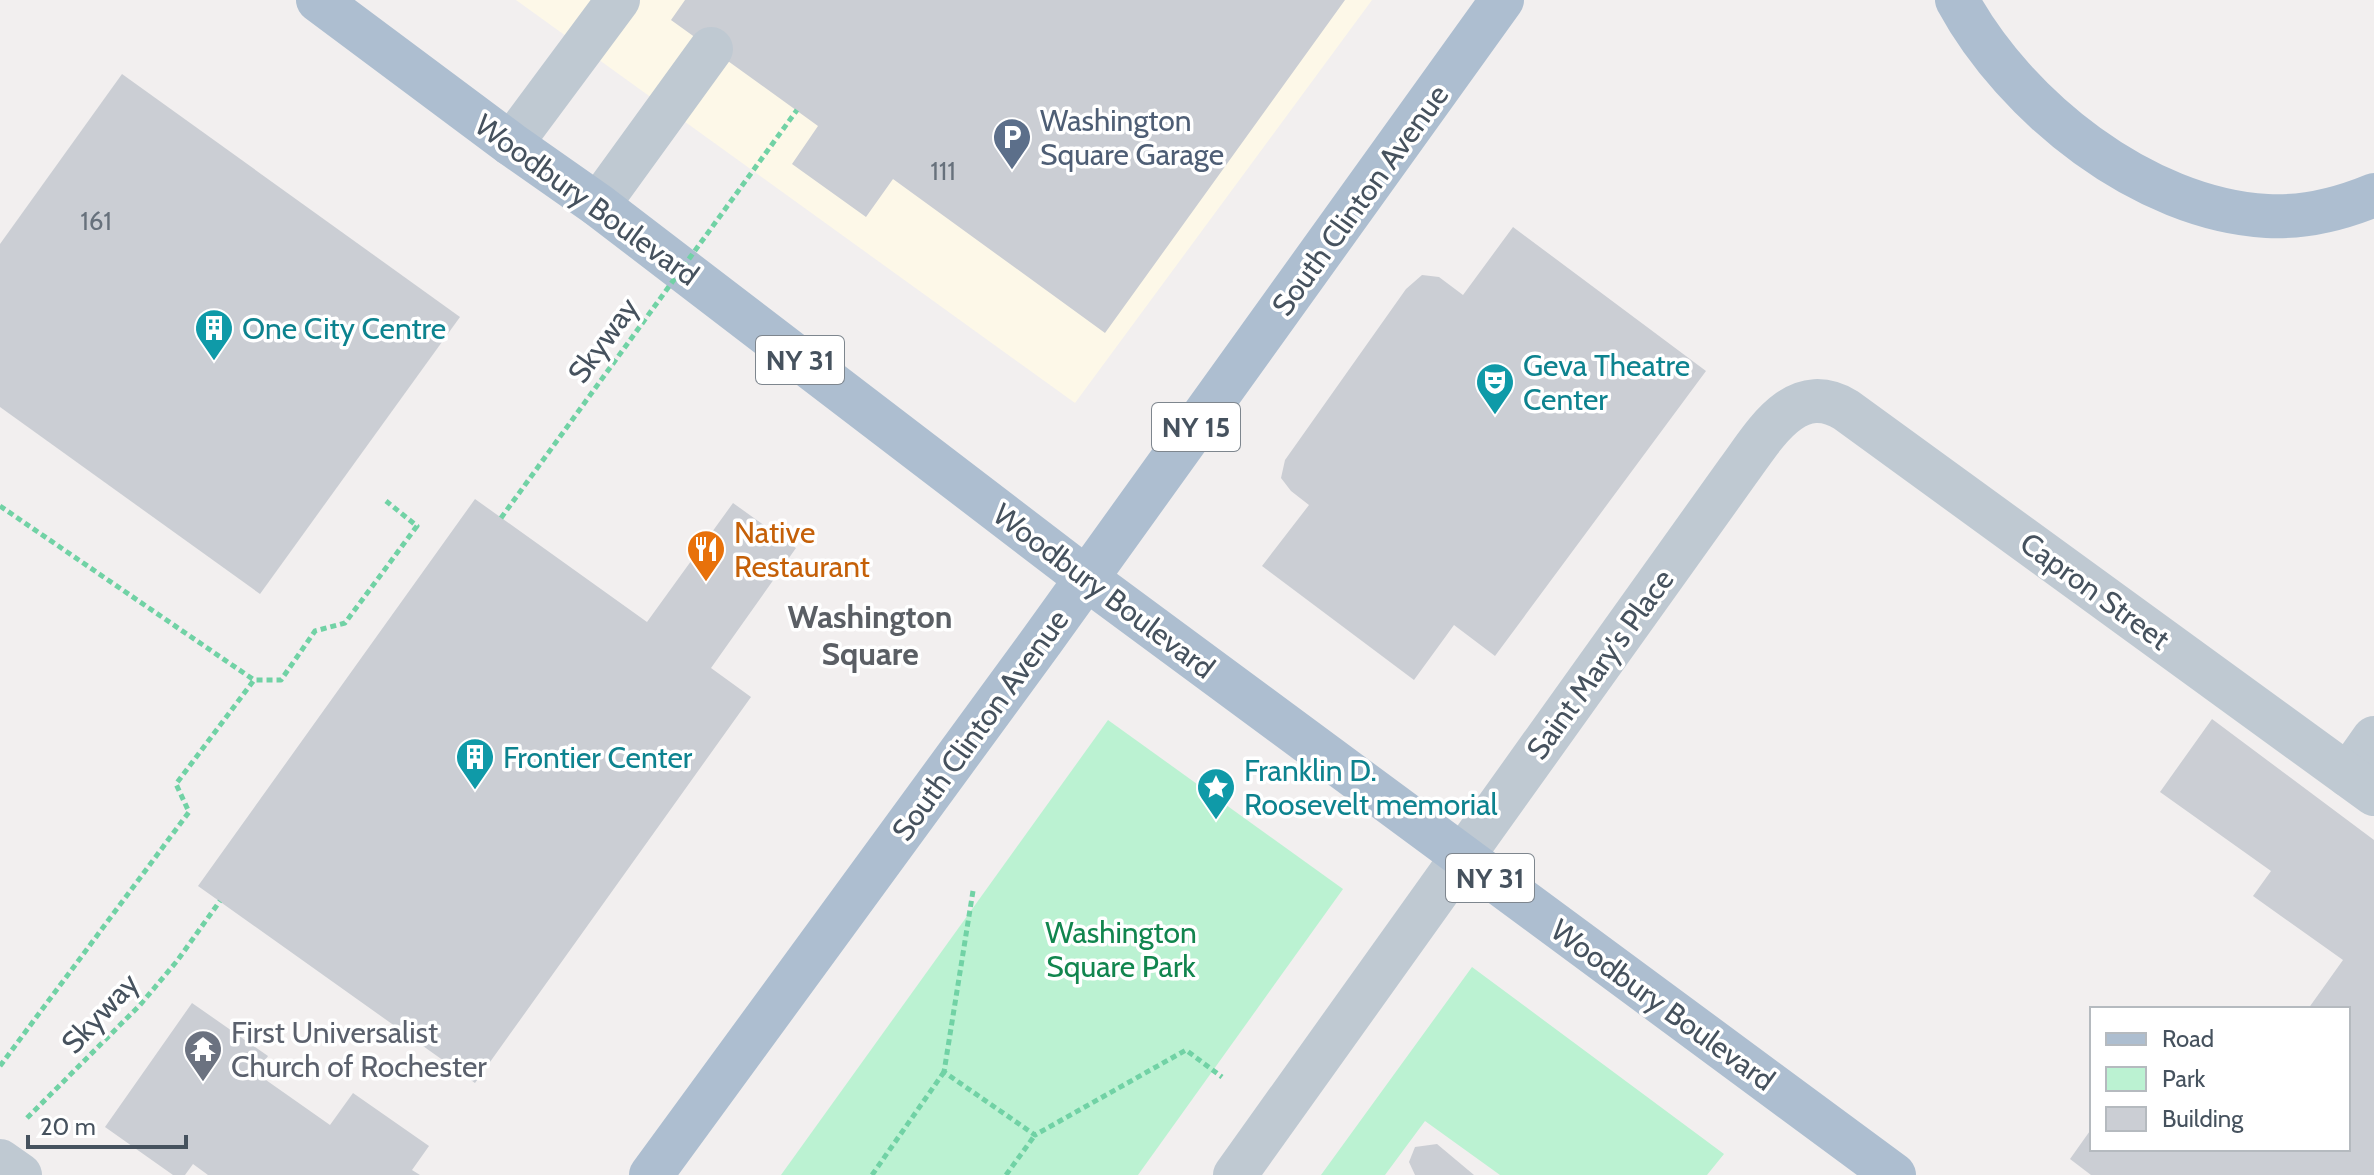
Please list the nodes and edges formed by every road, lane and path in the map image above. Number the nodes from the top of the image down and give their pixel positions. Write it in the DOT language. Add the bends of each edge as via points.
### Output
graph roads {
  1 [pos="318,0"];
  2 [pos="618,0"];
  3 [pos="1502,0"];
  4 [pos="1957,0"];
  5 [pos="711,49"];
  6 [pos="797,110"];
  7 [pos="511,144"];
  8 [pos="2374,195"];
  9 [pos="598,205"];
  10 [pos="1811,401"];
  11 [pos="386,501"];
  12 [pos="0,506"];
  13 [pos="501,518"];
  14 [pos="1087,579"];
  15 [pos="254,680"];
  16 [pos="2374,738"];
  17 [pos="2361,784"];
  18 [pos="1462,857"];
  19 [pos="973,891"];
  20 [pos="220,901"];
  21 [pos="0,1066"];
  22 [pos="944,1072"];
  23 [pos="1222,1077"];
  24 [pos="23,1122"];
  25 [pos="1035,1135"];
  26 [pos="0,1161"];
  27 [pos="20,1175"];
  28 [pos="651,1175"];
  29 [pos="872,1175"];
  30 [pos="1006,1175"];
  31 [pos="1235,1175"];
  32 [pos="1894,1175"];
  1 -- 7 [label="main road, Woodbury Boulevard / NY 31"];
  2 -- 7 [label="street"];
  3 -- 14 [label="main road, South Clinton Avenue / NY 15"];
  4 -- 8 [label="main road" via="1994,56 2060,123 2163,190 2214,208 2268,216 2320,212"];
  5 -- 9 [label="street"];
  6 -- 13 [label="path, Skyway, bridge"];
  7 -- 9 [label="main road, Woodbury Boulevard / NY 31"];
  9 -- 14 [label="main road, Woodbury Boulevard / NY 31"];
  10 -- 17 [label="street, Capron Street" via="1846,410"];
  10 -- 18 [label="street, Saint Mary's Place" via="1788,411 1765,435"];
  11 -- 15 [label="path" via="417,526 345,623 315,631 281,680"];
  12 -- 15 [label="path"];
  14 -- 18 [label="main road, Woodbury Boulevard / NY 31"];
  14 -- 28 [label="main road, South Clinton Avenue"];
  15 -- 21 [label="path" via="176,784 189,812"];
  16 -- 17 [label="street"];
  18 -- 31 [label="street, Saint Mary's Place"];
  18 -- 32 [label="main road, Woodbury Boulevard / NY 31"];
  19 -- 22 [label="path"];
  20 -- 24 [label="path, Skyway" via="140,1005"];
  22 -- 25 [label="path"];
  22 -- 29 [label="path"];
  23 -- 25 [label="path" via="1186,1050"];
  25 -- 30 [label="path"];
  26 -- 27 [label="street"];
}
